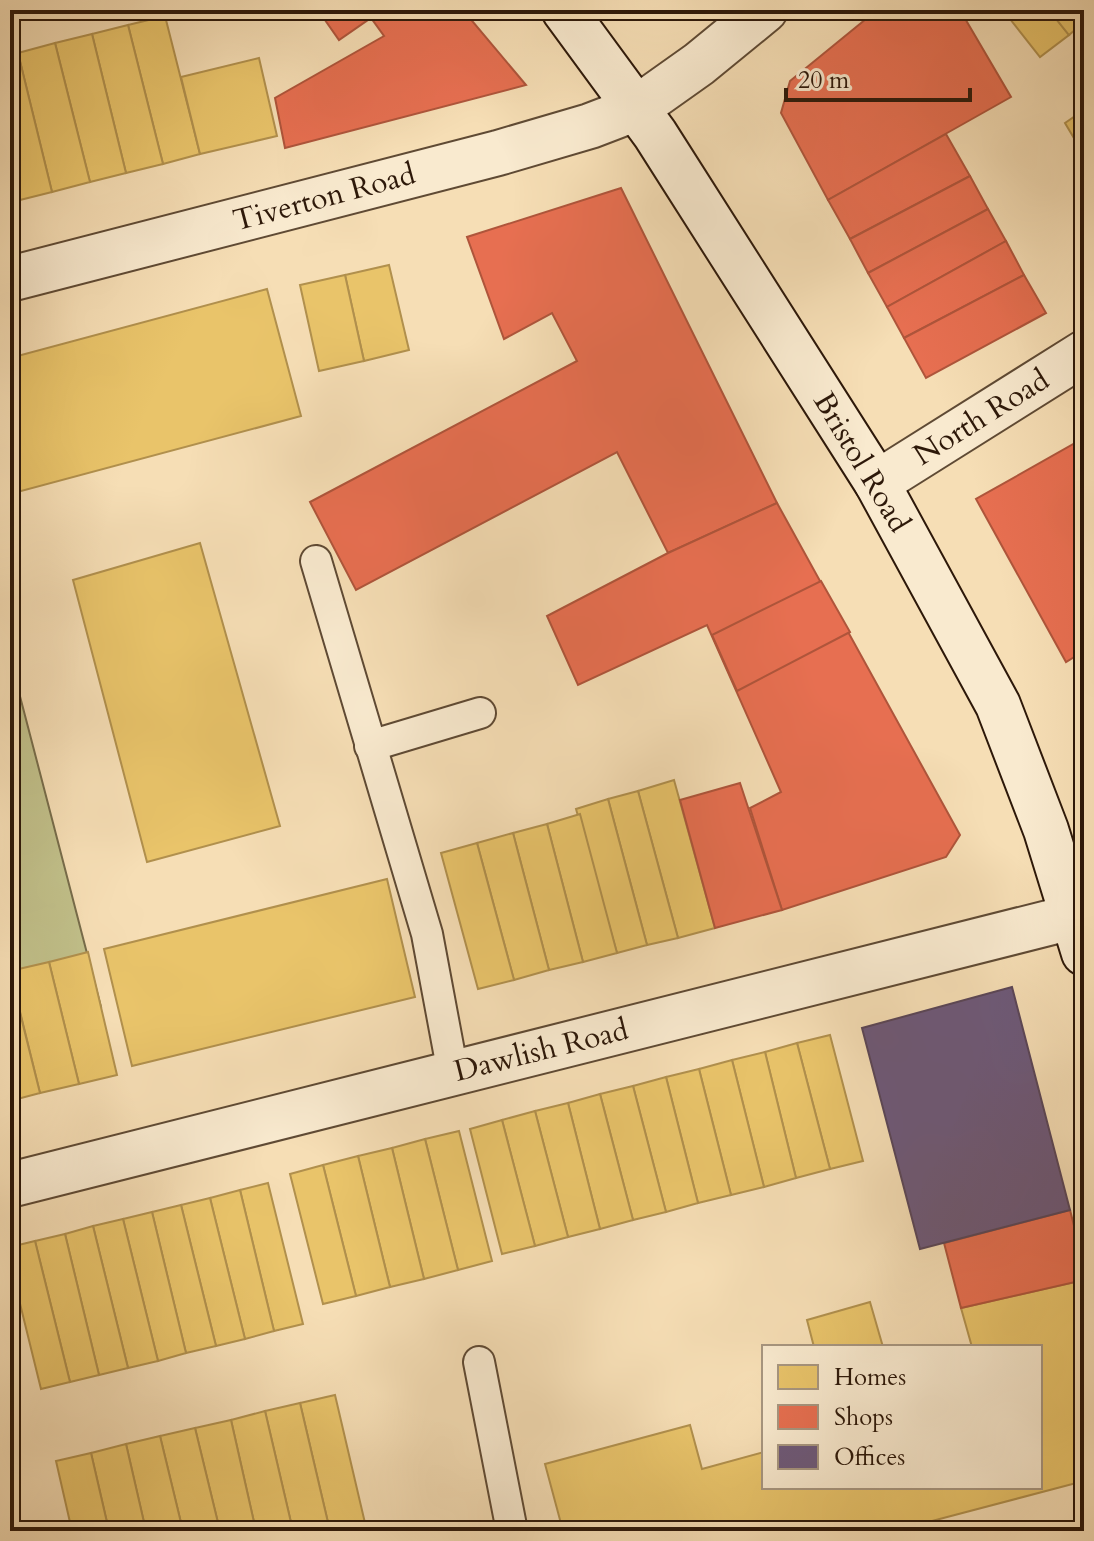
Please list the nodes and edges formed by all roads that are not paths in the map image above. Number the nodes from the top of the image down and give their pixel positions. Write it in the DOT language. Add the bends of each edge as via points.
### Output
graph roads {
  1 [pos="564,10"];
  2 [pos="765,10"];
  3 [pos="637,108"];
  4 [pos="10,279"];
  5 [pos="1084,353"];
  6 [pos="877,483"];
  7 [pos="316,561"];
  8 [pos="480,713"];
  9 [pos="370,746"];
  10 [pos="1078,935"];
  11 [pos="453,1073"];
  12 [pos="10,1185"];
  13 [pos="479,1362"];
  14 [pos="512,1531"];
  1 -- 3 [label="street, Bristol Road"];
  2 -- 3 [label="street, Tiverton Road"];
  3 -- 4 [label="street, Tiverton Road" via="498,153"];
  3 -- 6 [label="street, Bristol Road"];
  5 -- 6 [label="street, North Road"];
  6 -- 10 [label="street, Bristol Road" via="998,705 1046,830"];
  7 -- 9 [label="lane"];
  8 -- 9 [label="lane"];
  9 -- 11 [label="lane" via="427,934"];
  10 -- 11 [label="street, Dawlish Road"];
  11 -- 12 [label="street, Dawlish Road"];
  13 -- 14 [label="lane"];
}
